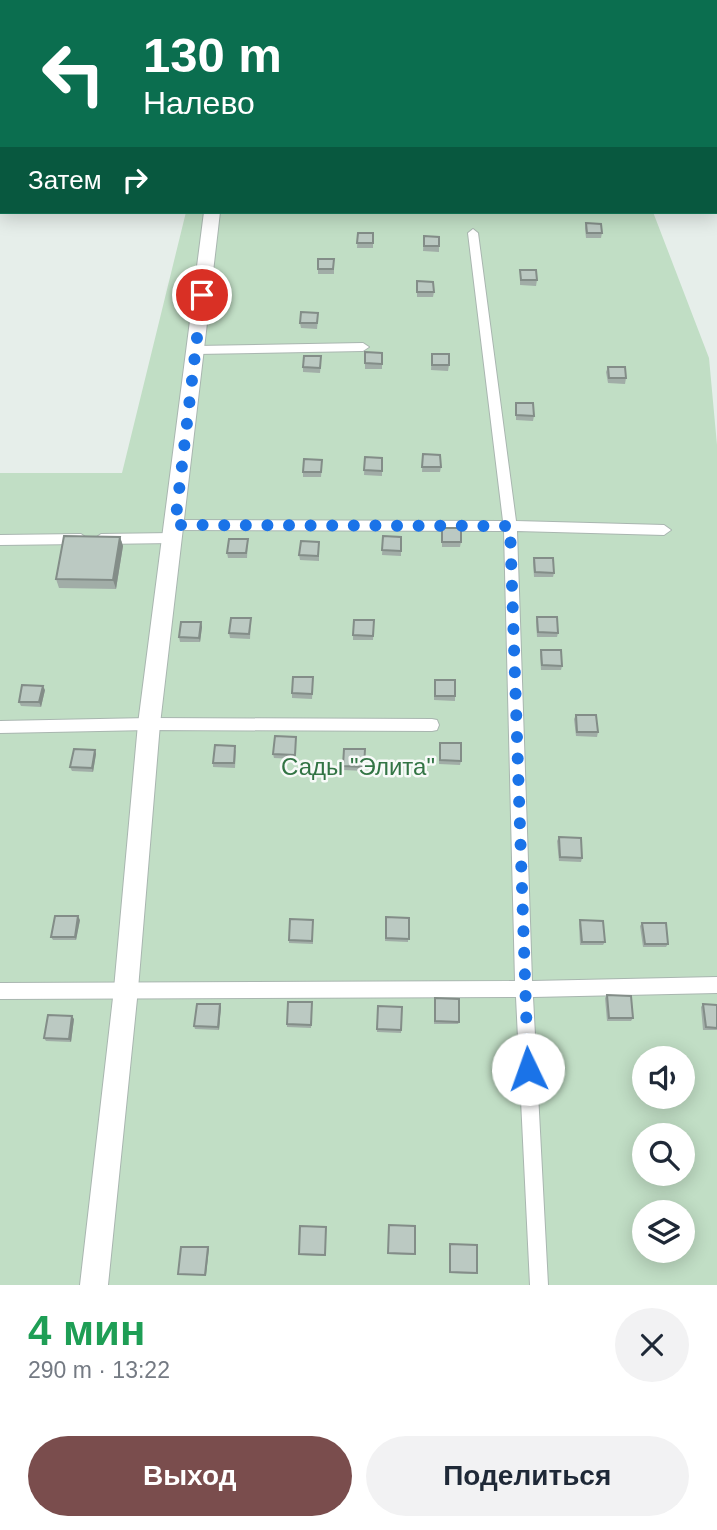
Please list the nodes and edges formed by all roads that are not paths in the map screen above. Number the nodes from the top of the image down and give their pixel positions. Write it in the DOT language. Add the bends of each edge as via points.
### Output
graph roads {
  1 [pos="212,214"];
  2 [pos="473,233"];
  3 [pos="363,347"];
  4 [pos="195,350"];
  5 [pos="510,526"];
  6 [pos="664,530"];
  7 [pos="174,531"];
  8 [pos="0,540"];
  9 [pos="149,724"];
  10 [pos="432,725"];
  11 [pos="0,727"];
  12 [pos="717,985"];
  13 [pos="126,989"];
  14 [pos="524,989"];
  15 [pos="0,991"];
  16 [pos="94,1285"];
  17 [pos="539,1285"];
  1 -- 4 [label="street"];
  2 -- 5 [label="lane"];
  3 -- 4 [label="lane"];
  4 -- 7 [label="street"];
  5 -- 6 [label="lane"];
  5 -- 7 [label="lane"];
  5 -- 14 [label="lane"];
  7 -- 8 [label="lane"];
  7 -- 9 [label="street"];
  9 -- 10 [label="lane"];
  9 -- 11 [label="lane"];
  9 -- 13 [label="street"];
  12 -- 14 [label="lane"];
  13 -- 14 [label="lane"];
  13 -- 15 [label="lane"];
  13 -- 16 [label="street"];
  14 -- 17 [label="lane"];
}
